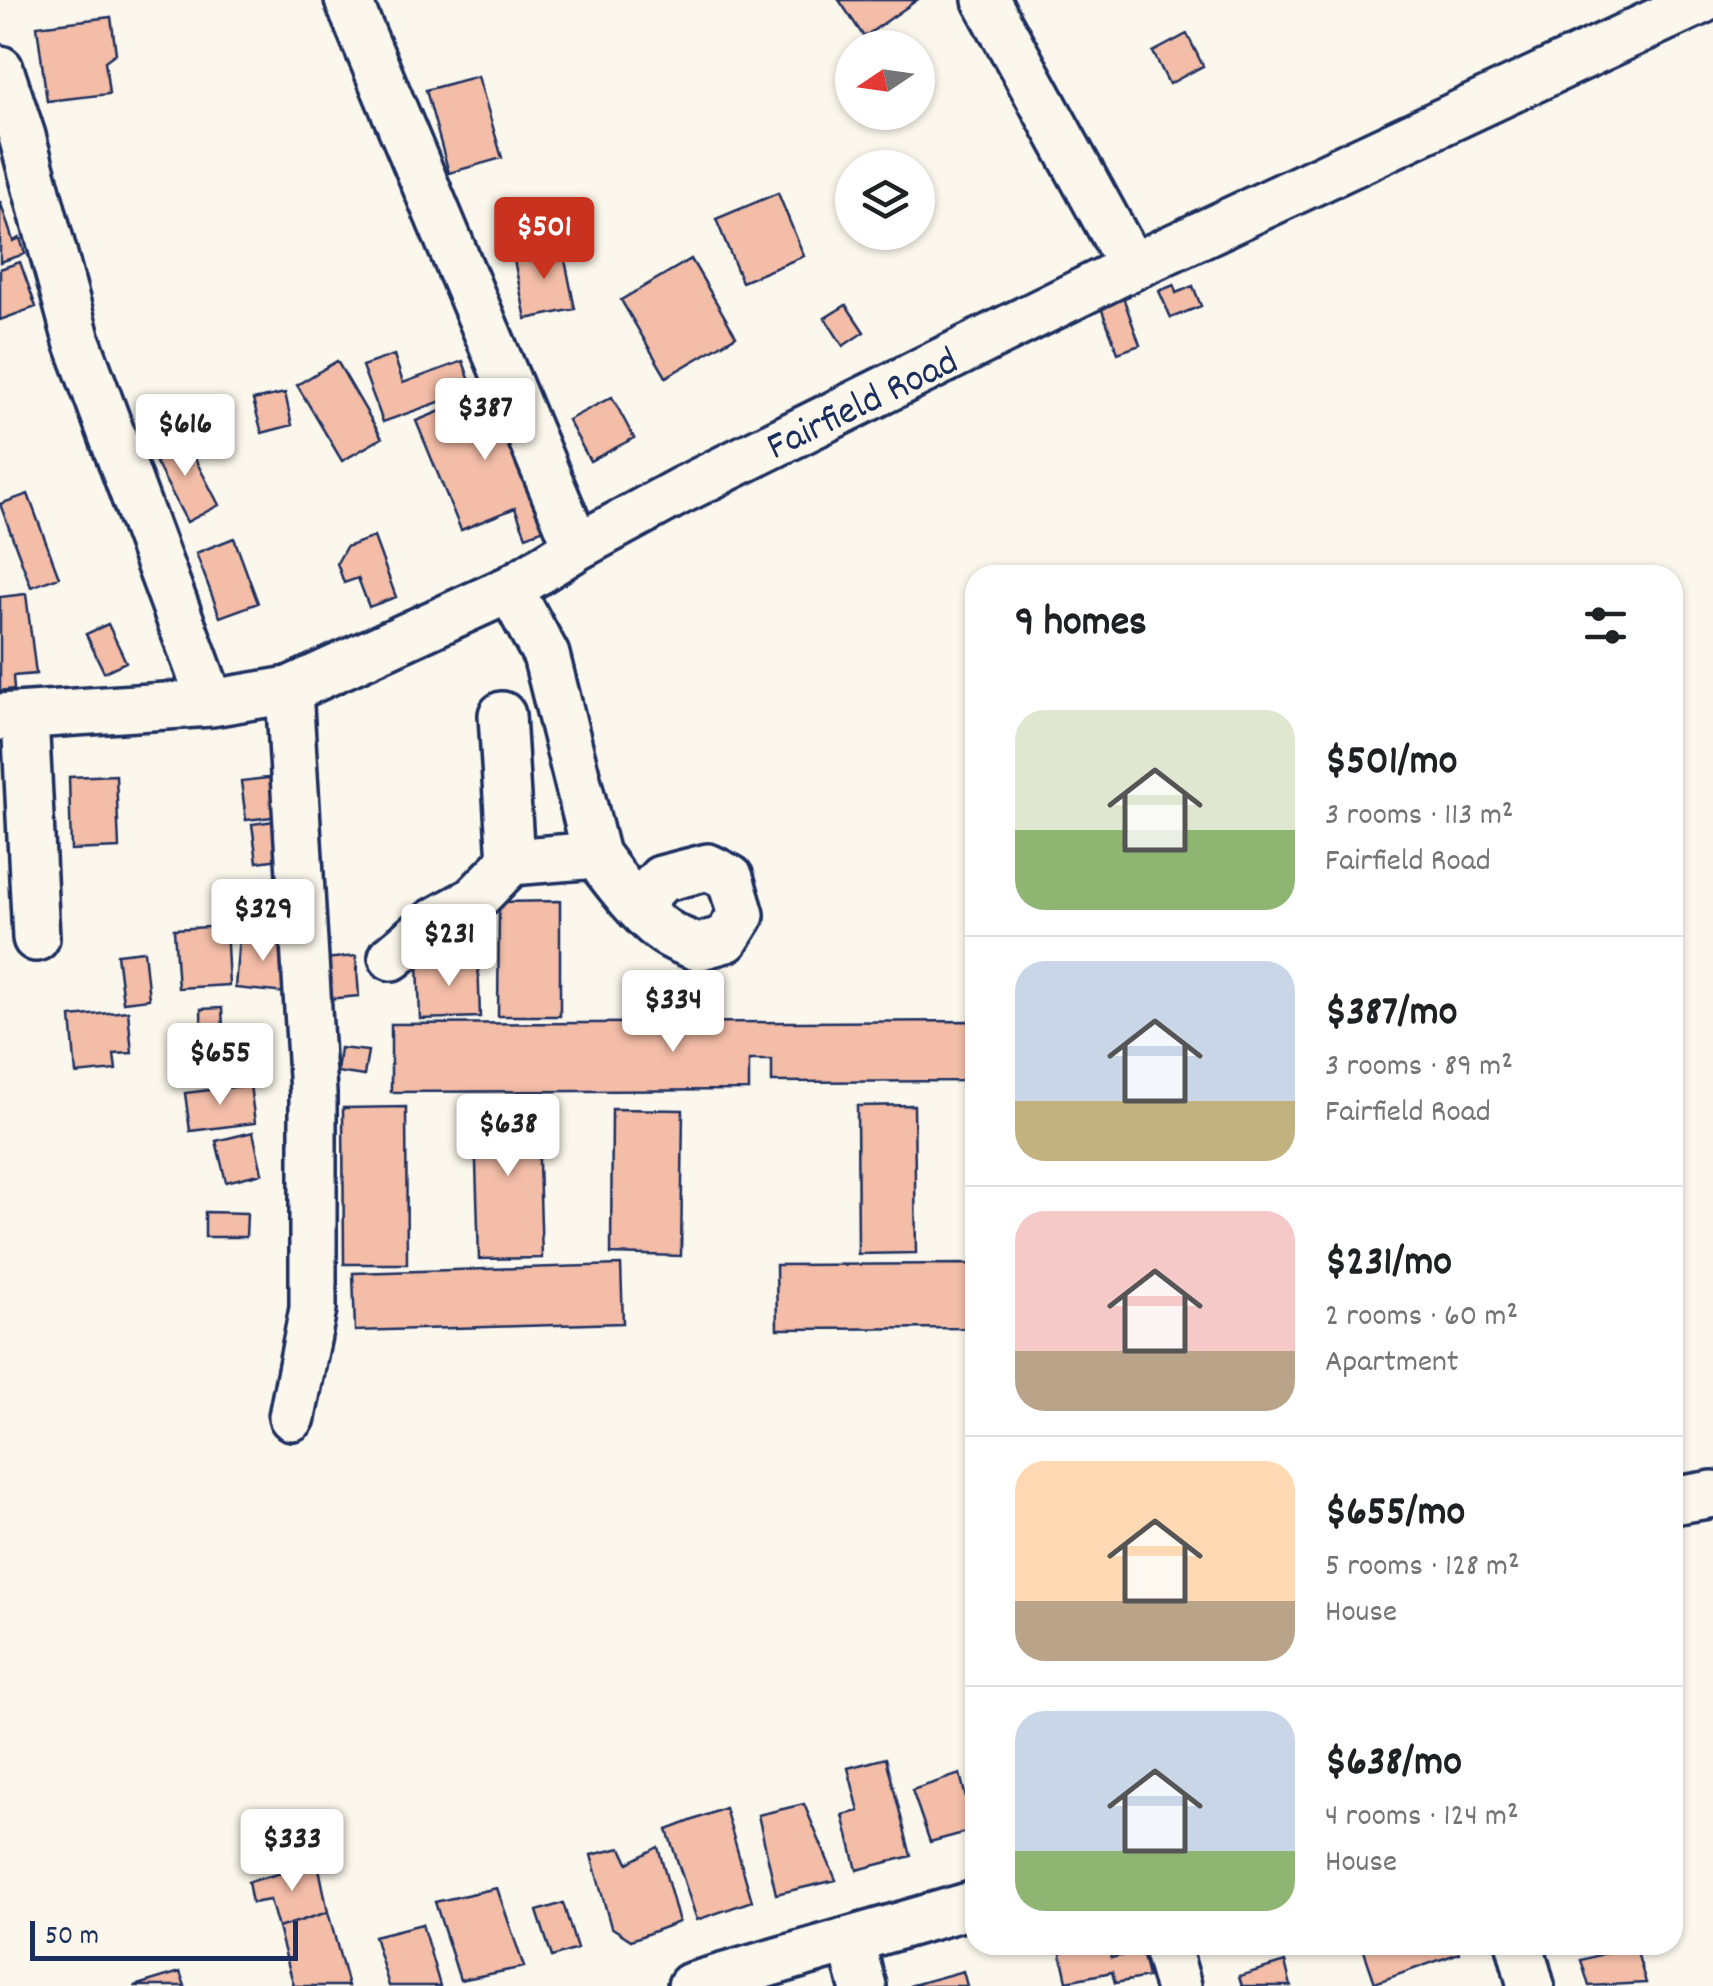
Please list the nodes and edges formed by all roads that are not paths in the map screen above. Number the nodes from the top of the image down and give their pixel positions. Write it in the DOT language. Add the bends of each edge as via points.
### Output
graph roads {
  1 [pos="348,0"];
  2 [pos="986,0"];
  3 [pos="1703,0"];
  4 [pos="0,69"];
  5 [pos="1132,267"];
  6 [pos="577,547"];
  7 [pos="510,589"];
  8 [pos="289,690"];
  9 [pos="212,703"];
  10 [pos="502,715"];
  11 [pos="13,716"];
  12 [pos="596,855"];
  13 [pos="511,862"];
  14 [pos="638,904"];
  15 [pos="36,938"];
  16 [pos="392,956"];
  17 [pos="292,1416"];
  18 [pos="1713,1494"];
  19 [pos="1683,1499"];
  20 [pos="965,1907"];
  21 [pos="850,1940"];
  22 [pos="1169,1955"];
  23 [pos="1523,1955"];
  24 [pos="691,1986"];
  25 [pos="863,1986"];
  26 [pos="1178,1986"];
  27 [pos="1531,1986"];
  1 -- 6 [label="street"];
  2 -- 5 [label="street"];
  3 -- 5 [label="street, Fairfield Road"];
  4 -- 9 [label="street" via="78,341"];
  5 -- 6 [label="street, Fairfield Road"];
  6 -- 7 [label="street, Fairfield Road"];
  7 -- 8 [label="street, Fairfield Road"];
  7 -- 12 [label="street" via="546,654"];
  8 -- 9 [label="street, Fairfield Road"];
  8 -- 17 [label="street" via="313,1094 313,1309"];
  9 -- 11 [label="street, Fairfield Road"];
  10 -- 13 [label="street"];
  11 -- 15 [label="street"];
  12 -- 13 [label="street"];
  12 -- 14 [label="street"];
  13 -- 16 [label="street" via="474,900"];
  18 -- 19 [label="street"];
  20 -- 21 [label="street"];
  21 -- 24 [label="street"];
  21 -- 25 [label="street"];
  22 -- 26 [label="street"];
  23 -- 27 [label="street"];
}
